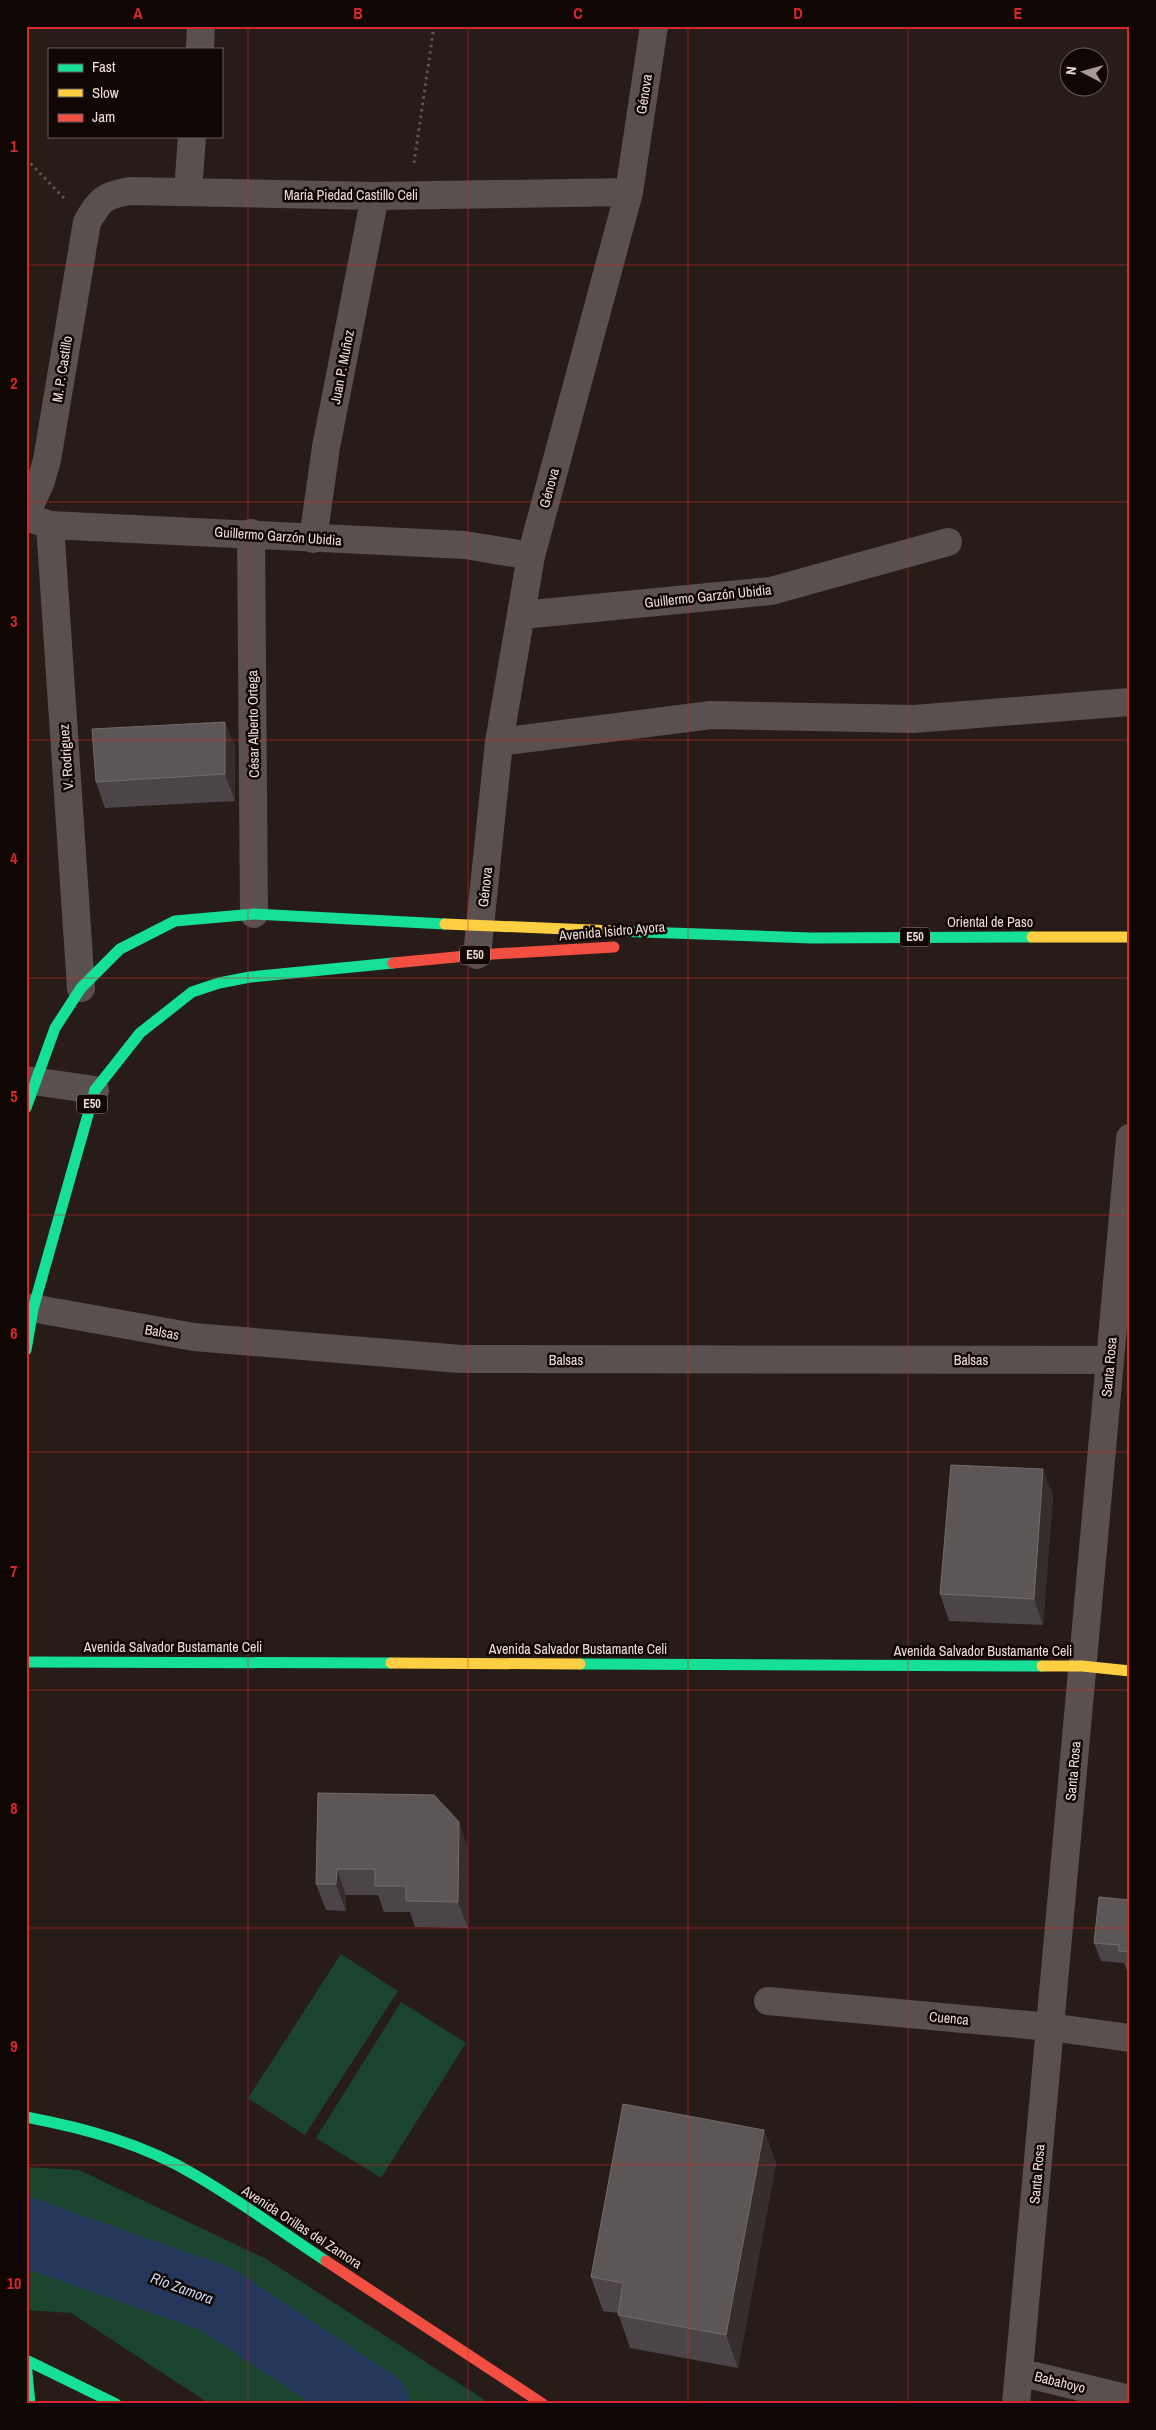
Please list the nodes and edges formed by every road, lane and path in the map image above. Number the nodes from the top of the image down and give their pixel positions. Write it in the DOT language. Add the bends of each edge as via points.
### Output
graph roads {
  1 [pos="202,26"];
  2 [pos="434,26"];
  3 [pos="654,26"];
  4 [pos="200,48"];
  5 [pos="192,138"];
  6 [pos="26,159"];
  7 [pos="188,192"];
  8 [pos="629,192"];
  9 [pos="410,195"];
  10 [pos="375,196"];
  11 [pos="87,222"];
  12 [pos="34,518"];
  13 [pos="251,533"];
  14 [pos="314,539"];
  15 [pos="948,542"];
  16 [pos="531,556"];
  17 [pos="522,615"];
  18 [pos="1130,702"];
  19 [pos="499,742"];
  20 [pos="254,914"];
  21 [pos="481,926"];
  22 [pos="700,935"];
  23 [pos="1130,937"];
  24 [pos="655,944"];
  25 [pos="626,946"];
  26 [pos="477,955"];
  27 [pos="81,988"];
  28 [pos="31,1080"];
  29 [pos="96,1090"];
  30 [pos="26,1108"];
  31 [pos="1130,1138"];
  32 [pos="29,1308"];
  33 [pos="26,1350"];
  34 [pos="1110,1360"];
  35 [pos="26,1662"];
  36 [pos="1082,1666"];
  37 [pos="1130,1671"];
  38 [pos="768,2001"];
  39 [pos="1050,2027"];
  40 [pos="1130,2038"];
  41 [pos="26,2117"];
  42 [pos="26,2361"];
  43 [pos="1019,2372"];
  44 [pos="1130,2399"];
  45 [pos="30,2404"];
  46 [pos="116,2404"];
  47 [pos="543,2404"];
  48 [pos="1016,2404"];
  1 -- 4 [label="street"];
  2 -- 9 [label="path"];
  3 -- 8 [label="street, Génova"];
  5 -- 7 [label="street"];
  6 -- 11 [label="path"];
  7 -- 10 [label="street, María Piedad Castillo Celi"];
  7 -- 11 [label="street, María Piedad Castillo Celi" via="130,191 112,194 100,202"];
  8 -- 9 [label="street, María Piedad Castillo Celi"];
  8 -- 16 [label="street, Génova"];
  9 -- 10 [label="street, María Piedad Castillo Celi"];
  10 -- 14 [label="street, Juan P. Muñoz" via="326,447"];
  11 -- 12 [label="street, M. P. Castillo" via="47,460"];
  12 -- 13 [label="street, Guillermo Garzón Ubidia"];
  12 -- 27 [label="street, V. Rodríguez"];
  13 -- 14 [label="street, Guillermo Garzón Ubidia"];
  13 -- 20 [label="street, César Alberto Ortega"];
  14 -- 16 [label="street, Guillermo Garzón Ubidia" via="465,545"];
  15 -- 17 [label="street, Guillermo Garzón Ubidia" via="771,591"];
  16 -- 17 [label="street, Génova"];
  17 -- 19 [label="street, Génova"];
  18 -- 19 [label="street" via="914,719 712,715"];
  19 -- 21 [label="street, Génova"];
  20 -- 21 [label="main road, Avenida Isidro Ayora / E50"];
  20 -- 27 [label="main road, Avenida Isidro Ayora / E50" via="175,921 120,949"];
  21 -- 22 [label="main road, Avenida Isidro Ayora / E50"];
  21 -- 26 [label="street, Génova"];
  22 -- 23 [label="main road, Oriental de Paso / E50"];
  22 -- 24 [label="main road, Avenida Isidro Ayora / E50"];
  25 -- 26 [label="main road, Avenida Isidro Ayora / E50"];
  26 -- 29 [label="main road, Avenida Isidro Ayora / E50" via="250,977 192,992 140,1033"];
  27 -- 28 [label="main road, Avenida Isidro Ayora / E50" via="54,1028"];
  28 -- 29 [label="street"];
  28 -- 30 [label="main road, Avenida Isidro Ayora / E50"];
  29 -- 32 [label="main road, Avenida Isidro Ayora / E50"];
  31 -- 34 [label="street, Santa Rosa"];
  32 -- 33 [label="main road, Avenida Isidro Ayora / E50"];
  32 -- 34 [label="street, Balsas" via="194,1337 461,1360"];
  34 -- 36 [label="street, Santa Rosa"];
  35 -- 36 [label="main road, Avenida Salvador Bustamante Celi"];
  36 -- 37 [label="main road, Avenida Salvador Bustamante Celi"];
  36 -- 39 [label="street, Santa Rosa"];
  38 -- 39 [label="street, Cuenca"];
  39 -- 40 [label="street, Cuenca"];
  39 -- 43 [label="street, Santa Rosa"];
  41 -- 47 [label="main road, Avenida Orillas del Zamora" via="63,2124 132,2145 194,2174"];
  42 -- 45 [label="main road"];
  42 -- 46 [label="main road"];
  43 -- 44 [label="street, Babahoyo"];
  43 -- 48 [label="street, Santa Rosa"];
}
